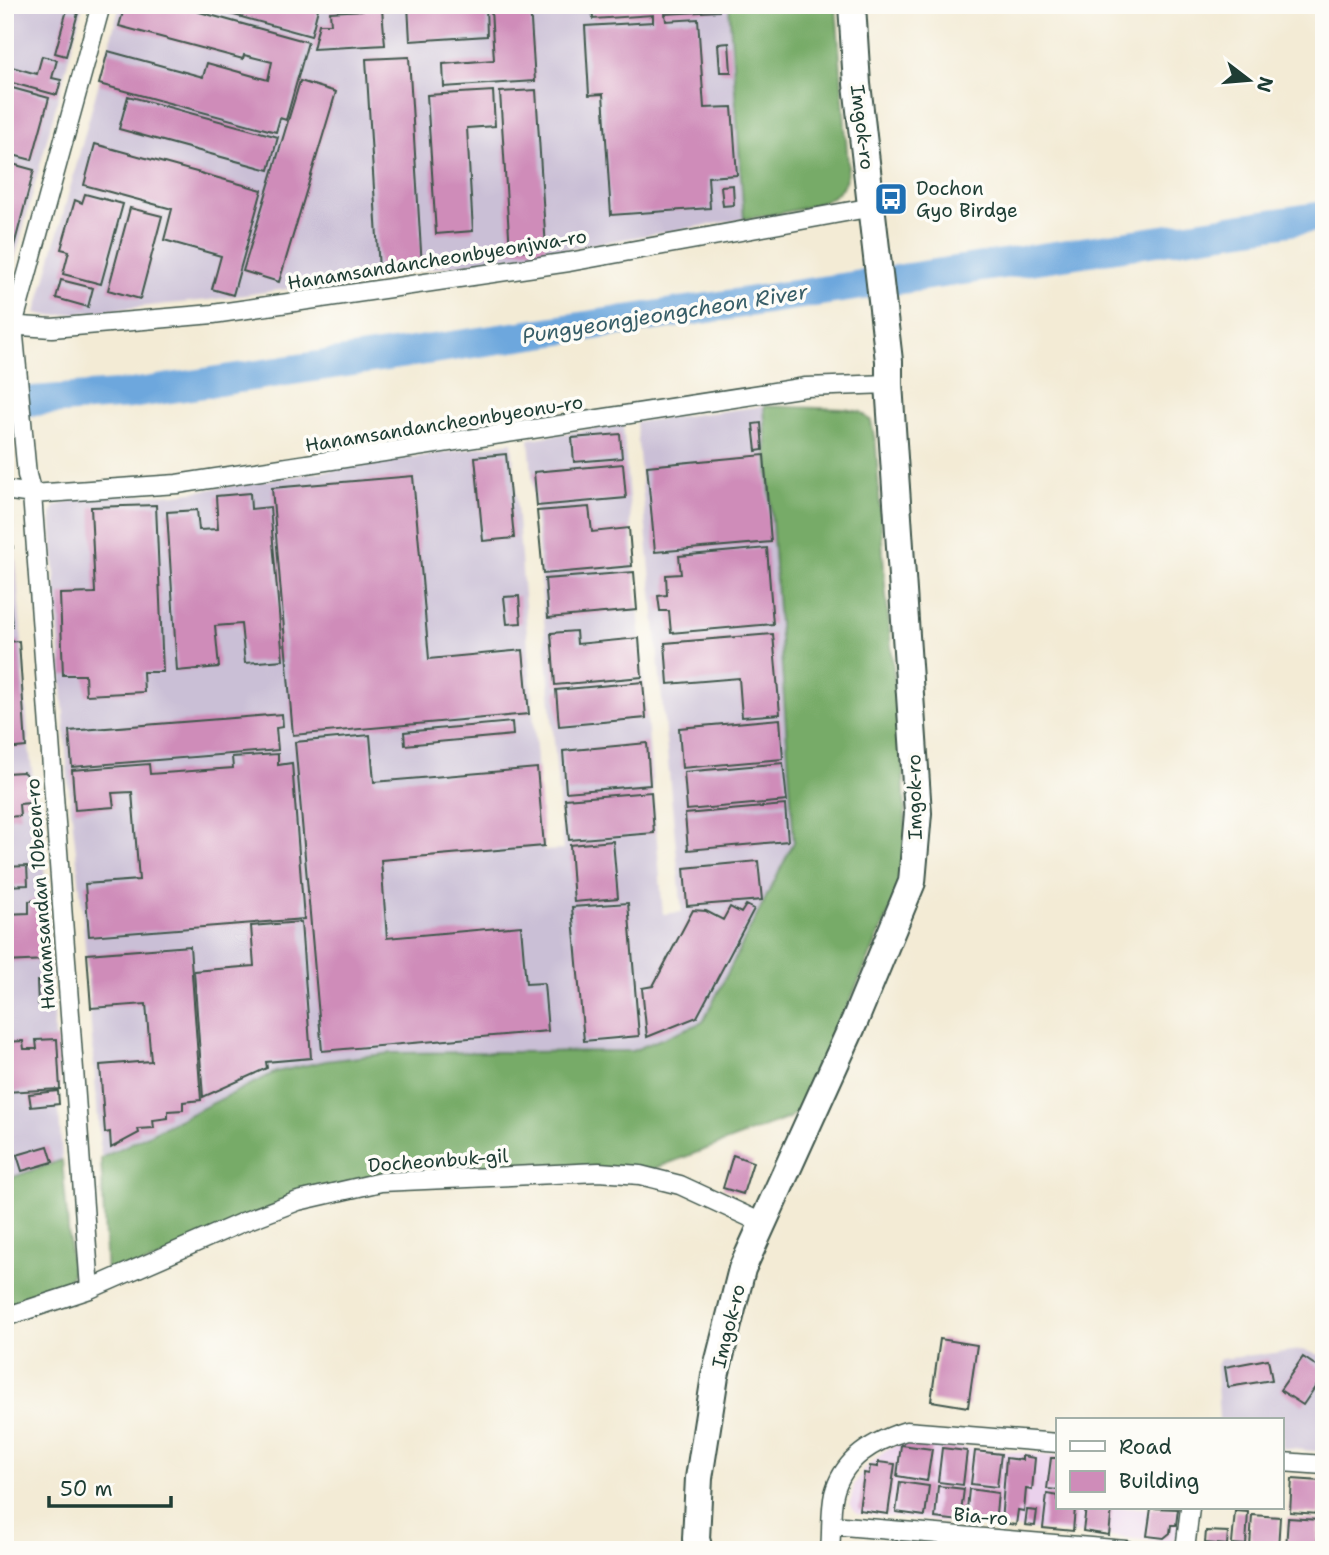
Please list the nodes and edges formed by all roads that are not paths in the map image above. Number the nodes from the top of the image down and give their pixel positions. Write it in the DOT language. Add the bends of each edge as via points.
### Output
graph roads {
  1 [pos="101,5"];
  2 [pos="852,5"];
  3 [pos="874,218"];
  4 [pos="11,331"];
  5 [pos="889,373"];
  6 [pos="5,490"];
  7 [pos="32,494"];
  8 [pos="762,1223"];
  9 [pos="90,1289"];
  10 [pos="5,1318"];
  11 [pos="1056,1443"];
  12 [pos="1284,1462"];
  13 [pos="1324,1465"];
  14 [pos="1190,1510"];
  15 [pos="832,1525"];
  16 [pos="699,1550"];
  17 [pos="830,1550"];
  18 [pos="1126,1550"];
  19 [pos="1185,1550"];
  1 -- 4 [label="street, Hanamsandan 10beon-ro"];
  2 -- 3 [label="main road, Imgok-ro"];
  3 -- 4 [label="street, Hanamsandancheonbyeonjwa-ro" via="212,314"];
  3 -- 5 [label="main road, Imgok-ro"];
  4 -- 7 [label="street, Hanamsandan 10beon-ro"];
  5 -- 7 [label="street, Hanamsandancheonbyeonu-ro" via="177,484"];
  5 -- 8 [label="main road, Imgok-ro" via="918,813 912,882"];
  6 -- 7 [label="street, Hanamsandancheonbyeonu-ro"];
  7 -- 9 [label="street, Hanamsandan 10beon-ro"];
  8 -- 9 [label="street, Docheonbuk-gil" via="680,1185 640,1175 599,1172 381,1182 298,1201"];
  8 -- 16 [label="main road, Imgok-ro" via="742,1269 715,1376 699,1478"];
  9 -- 10 [label="street, Docheonbuk-gil"];
  11 -- 15 [label="street" via="906,1432 882,1438 844,1471 834,1494"];
  12 -- 13 [label="street"];
  14 -- 19 [label="street"];
  15 -- 17 [label="street"];
  15 -- 18 [label="street, Bia-ro"];
}
